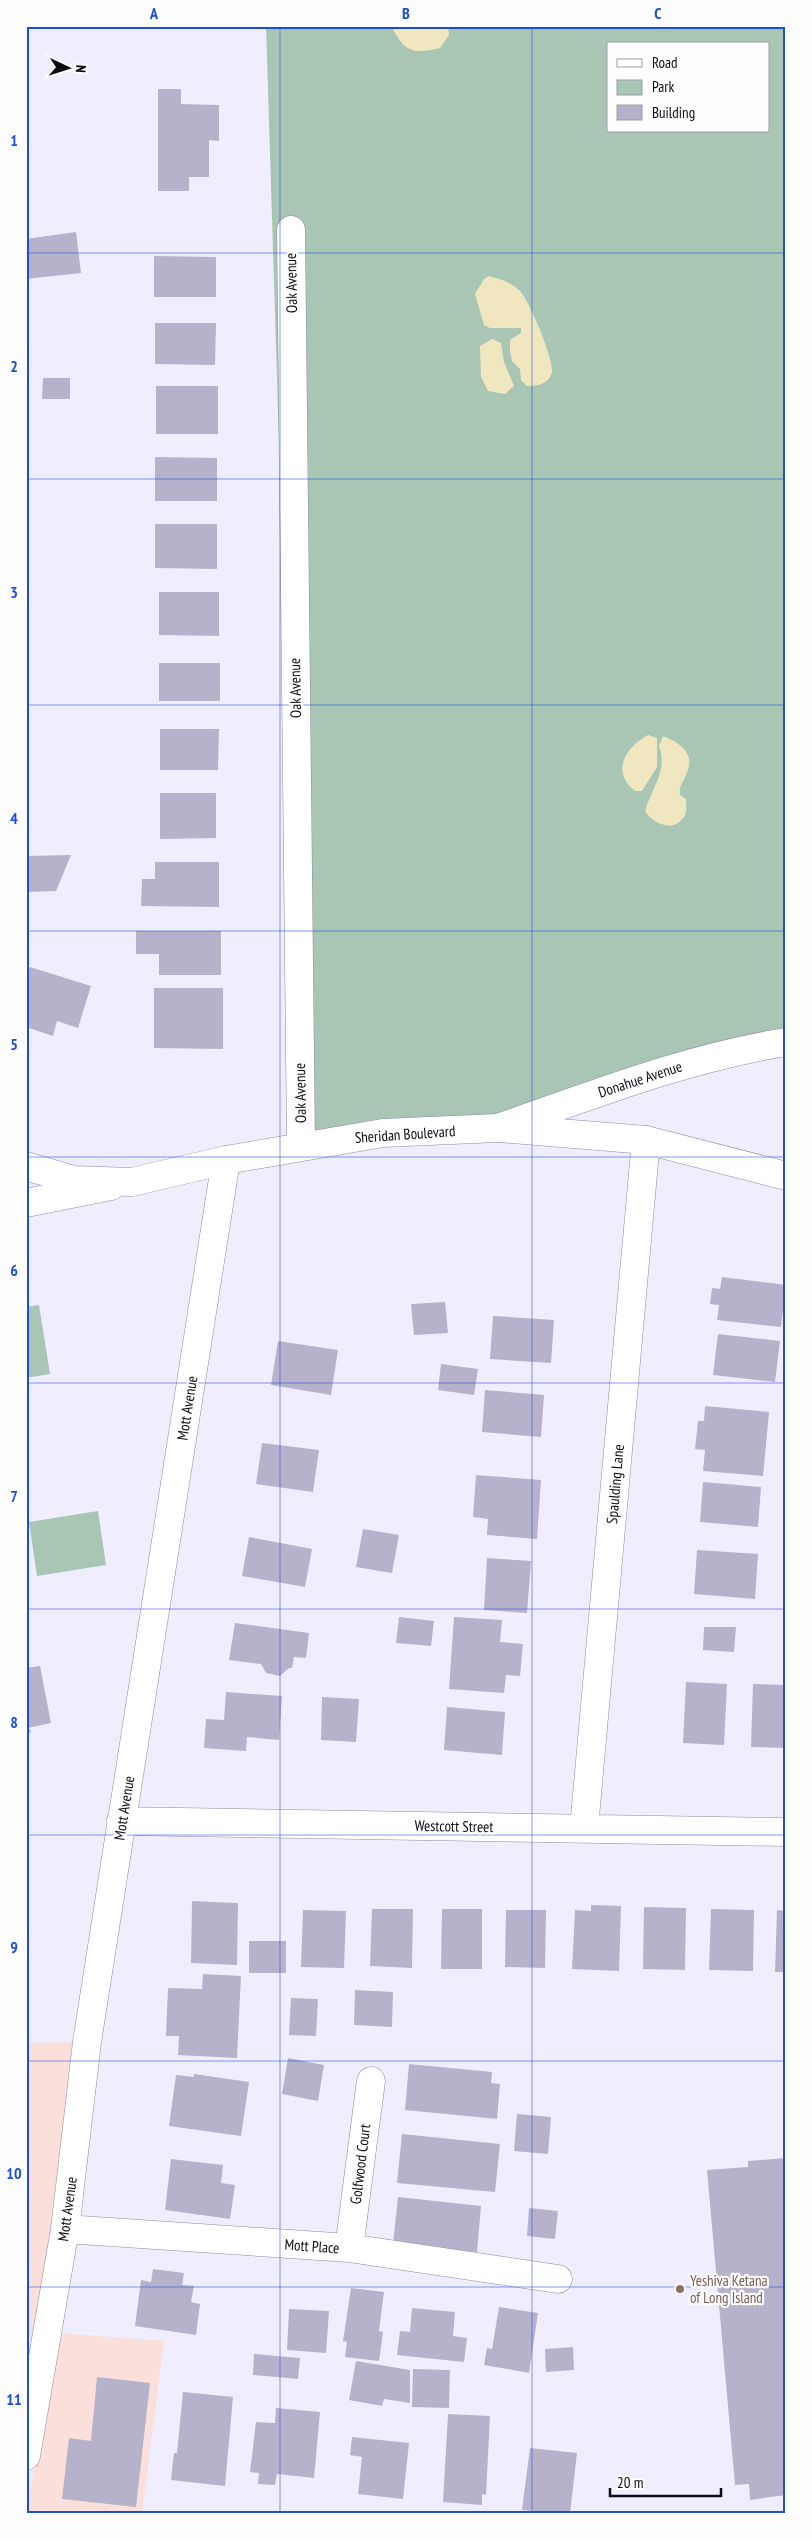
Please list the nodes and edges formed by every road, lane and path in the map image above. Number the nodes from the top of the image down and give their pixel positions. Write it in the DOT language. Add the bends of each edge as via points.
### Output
graph roads {
  1 [pos="291,230"];
  2 [pos="786,1042"];
  3 [pos="498,1128"];
  4 [pos="646,1140"];
  5 [pos="300,1146"];
  6 [pos="226,1160"];
  7 [pos="26,1166"];
  8 [pos="786,1176"];
  9 [pos="132,1182"];
  10 [pos="26,1204"];
  11 [pos="122,1821"];
  12 [pos="584,1828"];
  13 [pos="786,1832"];
  14 [pos="371,2080"];
  15 [pos="65,2229"];
  16 [pos="349,2248"];
  17 [pos="558,2278"];
  18 [pos="26,2456"];
  1 -- 5 [label="street, Oak Avenue"];
  2 -- 3 [label="street, Donahue Avenue" via="739,1050 656,1073"];
  3 -- 4 [label="street, Sheridan Boulevard"];
  3 -- 5 [label="street, Sheridan Boulevard" via="383,1133"];
  4 -- 8 [label="street, Sheridan Boulevard"];
  4 -- 12 [label="street, Spaulding Lane"];
  5 -- 6 [label="street, Sheridan Boulevard"];
  6 -- 9 [label="street, Sheridan Boulevard"];
  6 -- 11 [label="street, Mott Avenue"];
  7 -- 9 [label="street, Sheridan Boulevard" via="73,1180"];
  9 -- 10 [label="street"];
  11 -- 12 [label="street, Westcott Street"];
  11 -- 15 [label="street, Mott Avenue" via="87,2042"];
  12 -- 13 [label="street, Westcott Street"];
  14 -- 16 [label="street, Golfwood Court"];
  15 -- 16 [label="street, Mott Place"];
  15 -- 18 [label="street, Mott Avenue"];
  16 -- 17 [label="street, Mott Place"];
}
